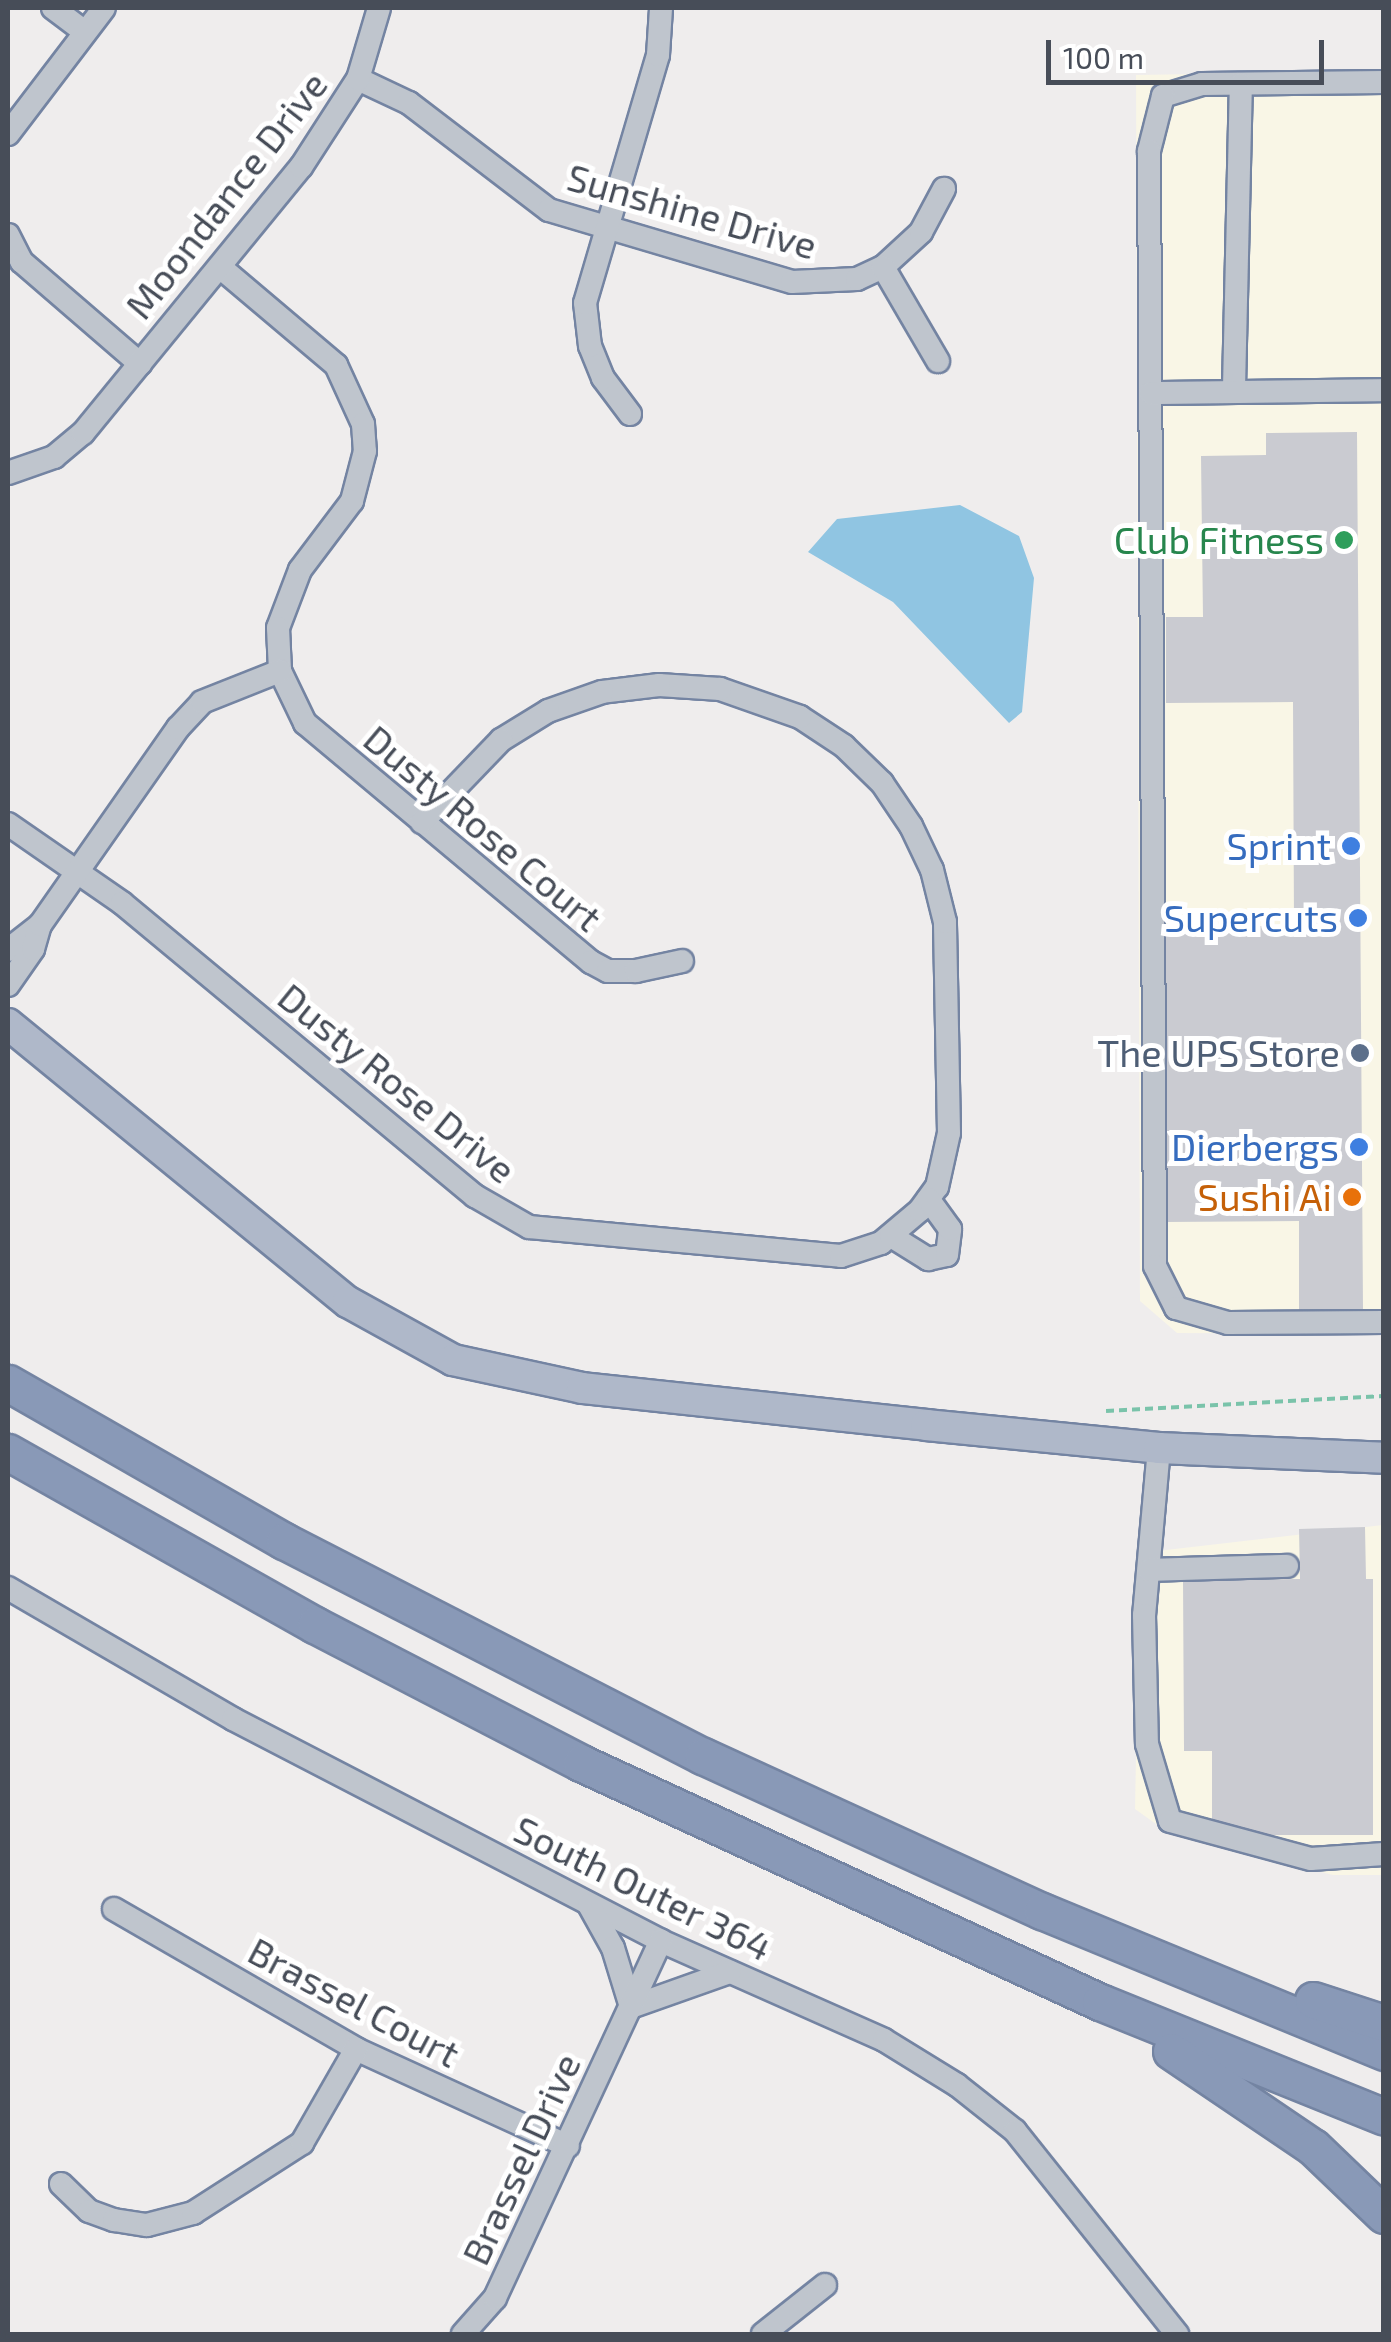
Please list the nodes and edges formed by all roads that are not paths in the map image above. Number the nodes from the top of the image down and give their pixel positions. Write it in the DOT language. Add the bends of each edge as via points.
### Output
graph roads {
  1 [pos="54,8"];
  2 [pos="104,8"];
  3 [pos="379,8"];
  4 [pos="661,8"];
  5 [pos="85,32"];
  6 [pos="358,79"];
  7 [pos="1384,82"];
  8 [pos="1241,84"];
  9 [pos="8,134"];
  10 [pos="944,189"];
  11 [pos="606,229"];
  12 [pos="8,235"];
  13 [pos="220,267"];
  14 [pos="882,267"];
  15 [pos="938,361"];
  16 [pos="140,364"];
  17 [pos="1234,388"];
  18 [pos="1384,390"];
  19 [pos="1150,393"];
  20 [pos="630,414"];
  21 [pos="8,473"];
  22 [pos="280,671"];
  23 [pos="422,822"];
  24 [pos="8,824"];
  25 [pos="77,870"];
  26 [pos="40,925"];
  27 [pos="8,950"];
  28 [pos="682,961"];
  29 [pos="8,985"];
  30 [pos="8,1024"];
  31 [pos="928,1199"];
  32 [pos="891,1236"];
  33 [pos="1384,1322"];
  34 [pos="8,1383"];
  35 [pos="1159,1448"];
  36 [pos="8,1452"];
  37 [pos="1384,1458"];
  38 [pos="1287,1566"];
  39 [pos="1149,1570"];
  40 [pos="8,1588"];
  41 [pos="1384,1854"];
  42 [pos="587,1903"];
  43 [pos="114,1909"];
  44 [pos="1042,1911"];
  45 [pos="661,1941"];
  46 [pos="730,1972"];
  47 [pos="1100,2002"];
  48 [pos="631,2007"];
  49 [pos="1384,2023"];
  50 [pos="356,2049"];
  51 [pos="1384,2052"];
  52 [pos="1384,2116"];
  53 [pos="568,2146"];
  54 [pos="61,2184"];
  55 [pos="1384,2214"];
  56 [pos="825,2285"];
  57 [pos="464,2334"];
  58 [pos="763,2334"];
  59 [pos="1178,2334"];
  1 -- 5 [label="street"];
  2 -- 5 [label="street"];
  3 -- 6 [label="street, Moondance Drive"];
  4 -- 11 [label="street" via="658,55"];
  5 -- 9 [label="street"];
  6 -- 11 [label="street, Sunshine Drive" via="408,103 523,196"];
  6 -- 13 [label="street, Moondance Drive" via="302,168"];
  7 -- 8 [label="street"];
  8 -- 17 [label="street"];
  8 -- 19 [label="street" via="1202,84 1163,96 1149,151"];
  10 -- 14 [label="street, Sunshine Drive" via="921,232"];
  11 -- 14 [label="street, Sunshine Drive" via="817,285 858,279"];
  11 -- 20 [label="street" via="585,303 590,346 602,378"];
  12 -- 16 [label="street" via="22,262"];
  13 -- 16 [label="street, Moondance Drive"];
  13 -- 22 [label="street" via="336,365 363,424 365,452 352,501 285,599"];
  14 -- 15 [label="street"];
  16 -- 21 [label="street, Moondance Drive" via="82,433 54,456"];
  17 -- 18 [label="street"];
  17 -- 19 [label="street"];
  19 -- 33 [label="street" via="1156,1266 1176,1308 1228,1323"];
  22 -- 23 [label="street, Dusty Rose Court" via="304,723"];
  22 -- 25 [label="street" via="202,702"];
  23 -- 28 [label="street, Dusty Rose Court" via="591,962 636,971"];
  23 -- 31 [label="street, Dusty Rose Drive" via="470,767 522,726 616,689 688,685 733,692 800,717 844,746 882,783 911,826 932,870 945,922 949,1134 946,1160"];
  24 -- 25 [label="street, Dusty Rose Drive"];
  25 -- 26 [label="street"];
  25 -- 32 [label="street, Dusty Rose Drive" via="475,1196 529,1228 816,1257 863,1250"];
  26 -- 27 [label="street"];
  26 -- 29 [label="street" via="33,950"];
  30 -- 35 [label="main road" via="348,1302 454,1360 582,1388"];
  31 -- 32 [label="street, Dusty Rose Drive"];
  31 -- 32 [label="street" via="950,1229 947,1255 928,1259"];
  34 -- 44 [label="highway" via="269,1533 536,1672"];
  35 -- 37 [label="main road"];
  35 -- 39 [label="street"];
  36 -- 47 [label="highway" via="316,1625 581,1763"];
  38 -- 39 [label="street"];
  39 -- 41 [label="street" via="1146,1744 1170,1821 1311,1860"];
  40 -- 42 [label="street, South Outer 364" via="234,1719"];
  42 -- 45 [label="street, South Outer 364"];
  42 -- 48 [label="street" via="612,1948"];
  43 -- 50 [label="street, Brassel Court"];
  44 -- 49 [label="highway" via="1148,1940"];
  44 -- 51 [label="highway"];
  45 -- 46 [label="street, South Outer 364"];
  45 -- 48 [label="street, Brassel Drive"];
  46 -- 48 [label="street"];
  46 -- 59 [label="street, South Outer 364" via="884,2040 1015,2131"];
  47 -- 52 [label="highway"];
  47 -- 55 [label="highway" via="1271,2115"];
  48 -- 53 [label="street, Brassel Drive"];
  50 -- 53 [label="street, Brassel Court"];
  50 -- 54 [label="street" via="302,2143 192,2214 147,2225 114,2220 89,2211"];
  53 -- 57 [label="street, Brassel Drive" via="495,2298"];
  56 -- 58 [label="street"];
}
